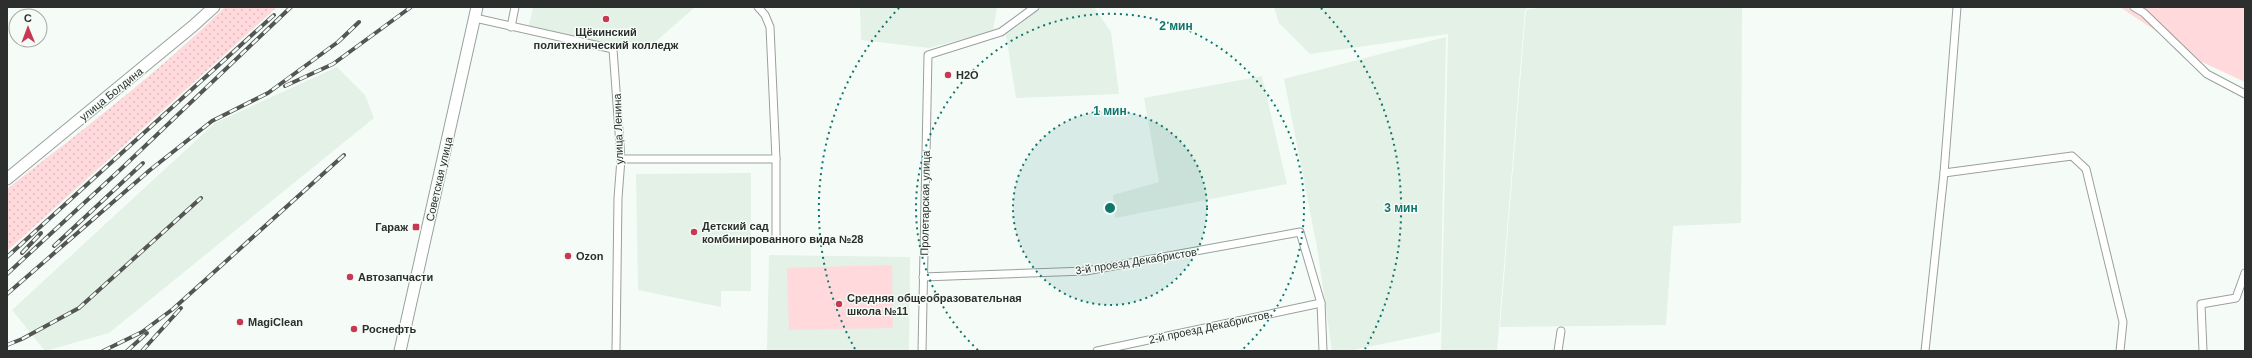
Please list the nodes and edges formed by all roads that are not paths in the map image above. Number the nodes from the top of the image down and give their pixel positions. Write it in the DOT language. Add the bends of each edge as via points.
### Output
graph roads {
  1 [pos="214,7"];
  2 [pos="515,7"];
  3 [pos="758,7"];
  4 [pos="1035,7"];
  5 [pos="1956,7"];
  6 [pos="2134,7"];
  7 [pos="476,13"];
  8 [pos="511,27"];
  9 [pos="2245,94"];
  10 [pos="621,159"];
  11 [pos="776,159"];
  12 [pos="1944,173"];
  13 [pos="7,179"];
  14 [pos="776,237"];
  15 [pos="2245,273"];
  16 [pos="923,277"];
  17 [pos="1321,303"];
  18 [pos="1561,331"];
  19 [pos="400,351"];
  20 [pos="616,351"];
  21 [pos="922,351"];
  22 [pos="1097,351"];
  23 [pos="1323,351"];
  24 [pos="1558,351"];
  25 [pos="1925,351"];
  26 [pos="2120,351"];
  27 [pos="2203,351"];
  1 -- 13 [label="main road, улица Болдина"];
  2 -- 8 [label="street"];
  3 -- 11 [label="street" via="770,27"];
  4 -- 16 [label="street, Пролетарская улица" via="1001,32 928,55"];
  5 -- 12 [label="street"];
  6 -- 9 [label="street" via="2144,13 2206,74"];
  7 -- 8 [label="street, улица Ленина"];
  7 -- 19 [label="main road, Советская улица"];
  8 -- 10 [label="street, улица Ленина" via="613,49"];
  10 -- 11 [label="street"];
  10 -- 20 [label="street, улица Ленина"];
  11 -- 14 [label="street"];
  12 -- 25 [label="street"];
  12 -- 26 [label="street" via="2072,156 2086,169 2123,322"];
  15 -- 27 [label="street" via="2236,298 2201,304"];
  16 -- 17 [label="street, 3-й проезд Декабристов" via="1086,271 1300,232"];
  16 -- 21 [label="street, Пролетарская улица"];
  17 -- 22 [label="street, 2-й проезд Декабристов"];
  17 -- 23 [label="street"];
  18 -- 24 [label="street"];
}
